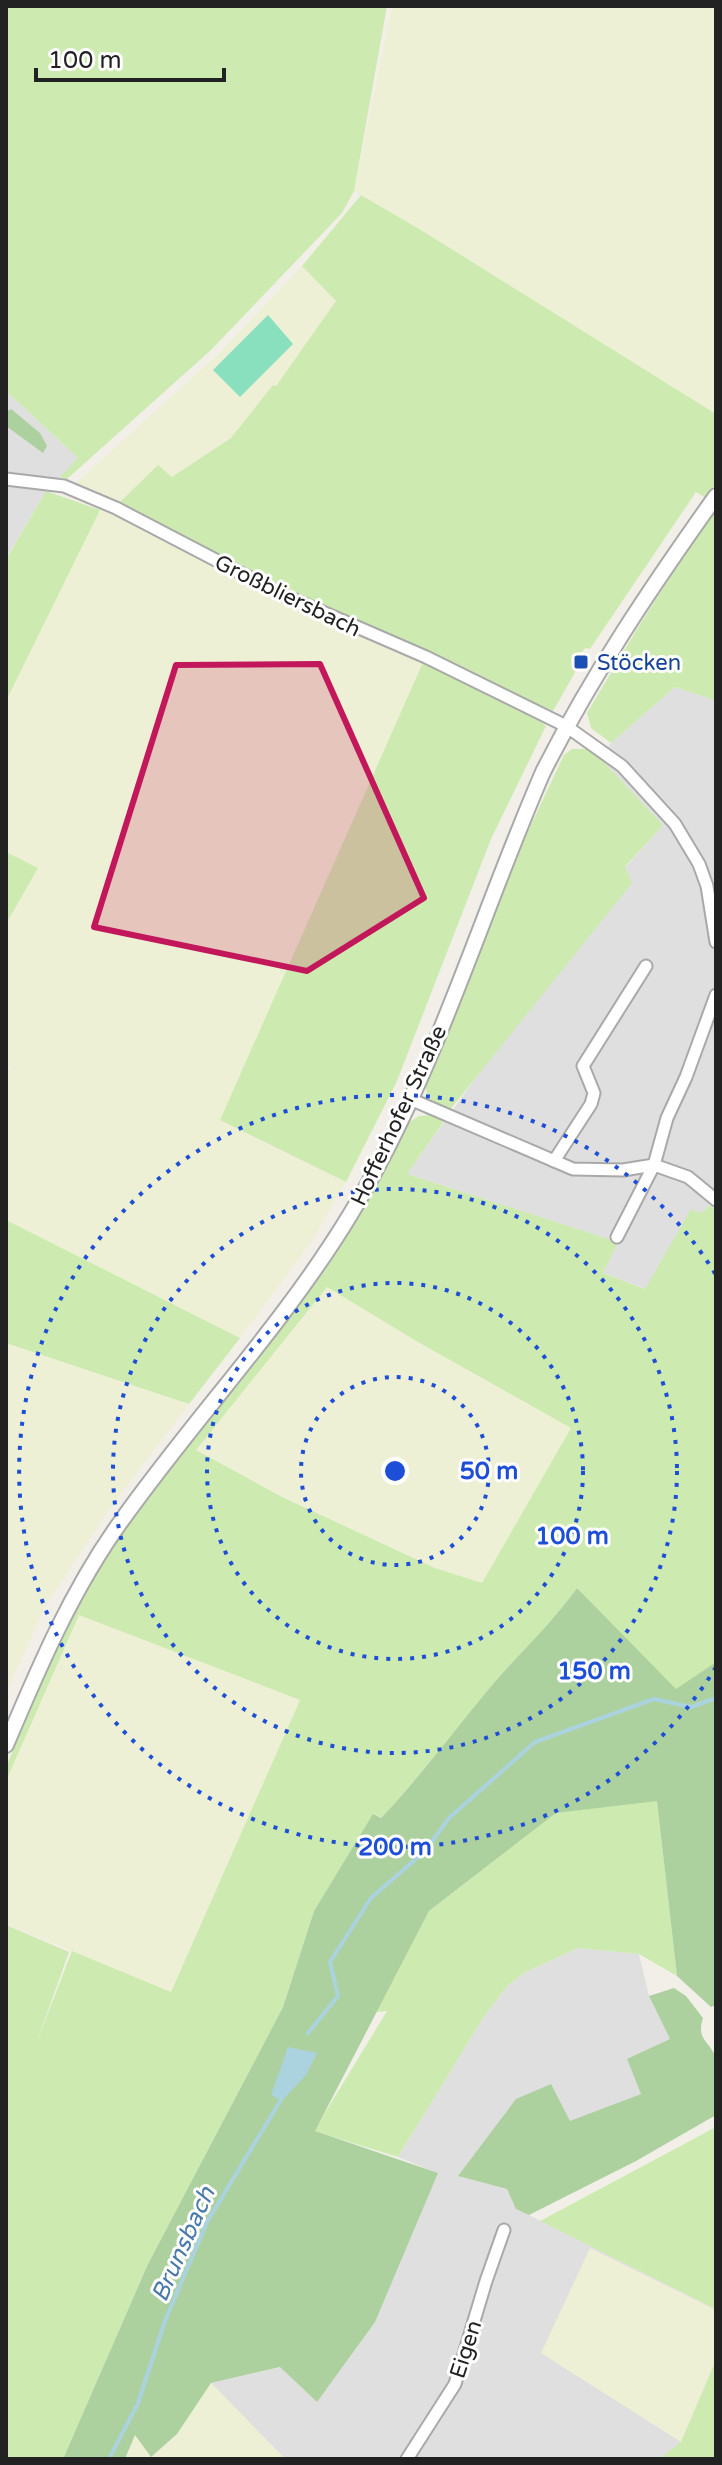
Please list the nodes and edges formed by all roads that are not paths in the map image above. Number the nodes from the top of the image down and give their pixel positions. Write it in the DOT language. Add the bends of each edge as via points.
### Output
graph roads {
  1 [pos="6,479"];
  2 [pos="716,496"];
  3 [pos="566,726"];
  4 [pos="712,884"];
  5 [pos="716,942"];
  6 [pos="646,966"];
  7 [pos="716,995"];
  8 [pos="410,1099"];
  9 [pos="554,1161"];
  10 [pos="654,1165"];
  11 [pos="716,1200"];
  12 [pos="617,1237"];
  13 [pos="6,1745"];
  14 [pos="504,2230"];
  15 [pos="407,2459"];
  1 -- 3 [label="street, Großbliersbach" via="64,486 116,508 281,594"];
  2 -- 3 [label="street, Hofferhofer Straße" via="639,605"];
  3 -- 4 [label="street" via="637,780 675,824"];
  3 -- 8 [label="street, Hofferhofer Straße" via="515,835"];
  4 -- 5 [label="street"];
  6 -- 9 [label="street" via="583,1066 594,1093 591,1104"];
  7 -- 10 [label="street"];
  8 -- 9 [label="street"];
  8 -- 13 [label="street, Hofferhofer Straße" via="370,1180 313,1272 102,1550 59,1625"];
  9 -- 10 [label="street" via="598,1171"];
  10 -- 11 [label="street" via="688,1177"];
  10 -- 12 [label="street"];
  14 -- 15 [label="street, Eigen" via="455,2384"];
}
